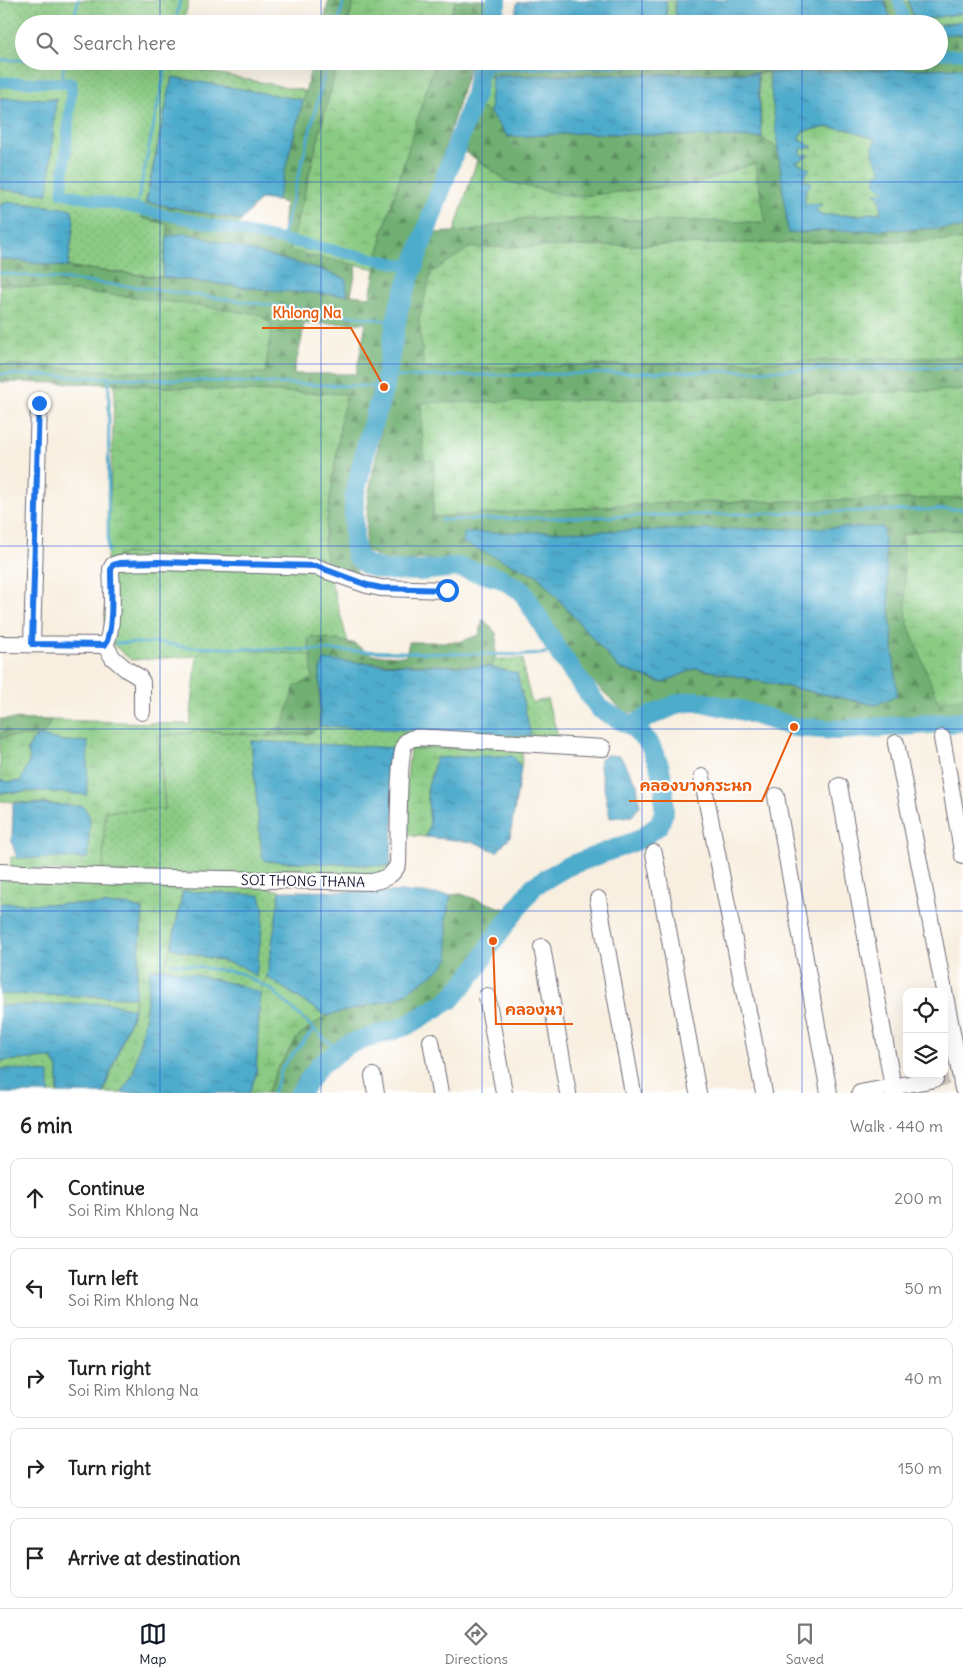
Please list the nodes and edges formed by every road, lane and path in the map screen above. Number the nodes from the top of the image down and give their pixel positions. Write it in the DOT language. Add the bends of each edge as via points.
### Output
graph roads {
  1 [pos="39,403"];
  2 [pos="447,590"];
  3 [pos="0,644"];
  4 [pos="32,644"];
  5 [pos="105,645"];
  6 [pos="142,712"];
  7 [pos="942,738"];
  8 [pos="896,743"];
  9 [pos="603,748"];
  10 [pos="702,777"];
  11 [pos="839,786"];
  12 [pos="776,796"];
  13 [pos="654,853"];
  14 [pos="963,856"];
  15 [pos="0,872"];
  16 [pos="598,899"];
  17 [pos="542,947"];
  18 [pos="487,996"];
  19 [pos="431,1041"];
  20 [pos="951,1075"];
  21 [pos="373,1076"];
  22 [pos="963,1089"];
  23 [pos="893,1090"];
  24 [pos="376,1093"];
  25 [pos="440,1093"];
  26 [pos="504,1093"];
  27 [pos="568,1093"];
  28 [pos="633,1093"];
  29 [pos="698,1093"];
  30 [pos="764,1093"];
  31 [pos="829,1093"];
  32 [pos="860,1093"];
  1 -- 4 [label="street"];
  2 -- 5 [label="street" via="381,588 316,566 119,563 111,570 110,625"];
  3 -- 4 [label="street"];
  4 -- 5 [label="street"];
  5 -- 6 [label="street" via="113,658 142,682"];
  7 -- 14 [label="street"];
  8 -- 20 [label="street"];
  9 -- 15 [label="street, SOI THONG THANA" via="432,738 409,740 404,747 401,766 398,864 394,872 372,882"];
  10 -- 30 [label="street"];
  11 -- 23 [label="street"];
  12 -- 31 [label="street"];
  13 -- 29 [label="street"];
  16 -- 28 [label="street"];
  17 -- 27 [label="street"];
  18 -- 26 [label="street"];
  19 -- 25 [label="street"];
  20 -- 22 [label="street"];
  20 -- 23 [label="street"];
  21 -- 24 [label="street"];
  23 -- 32 [label="street"];
}
